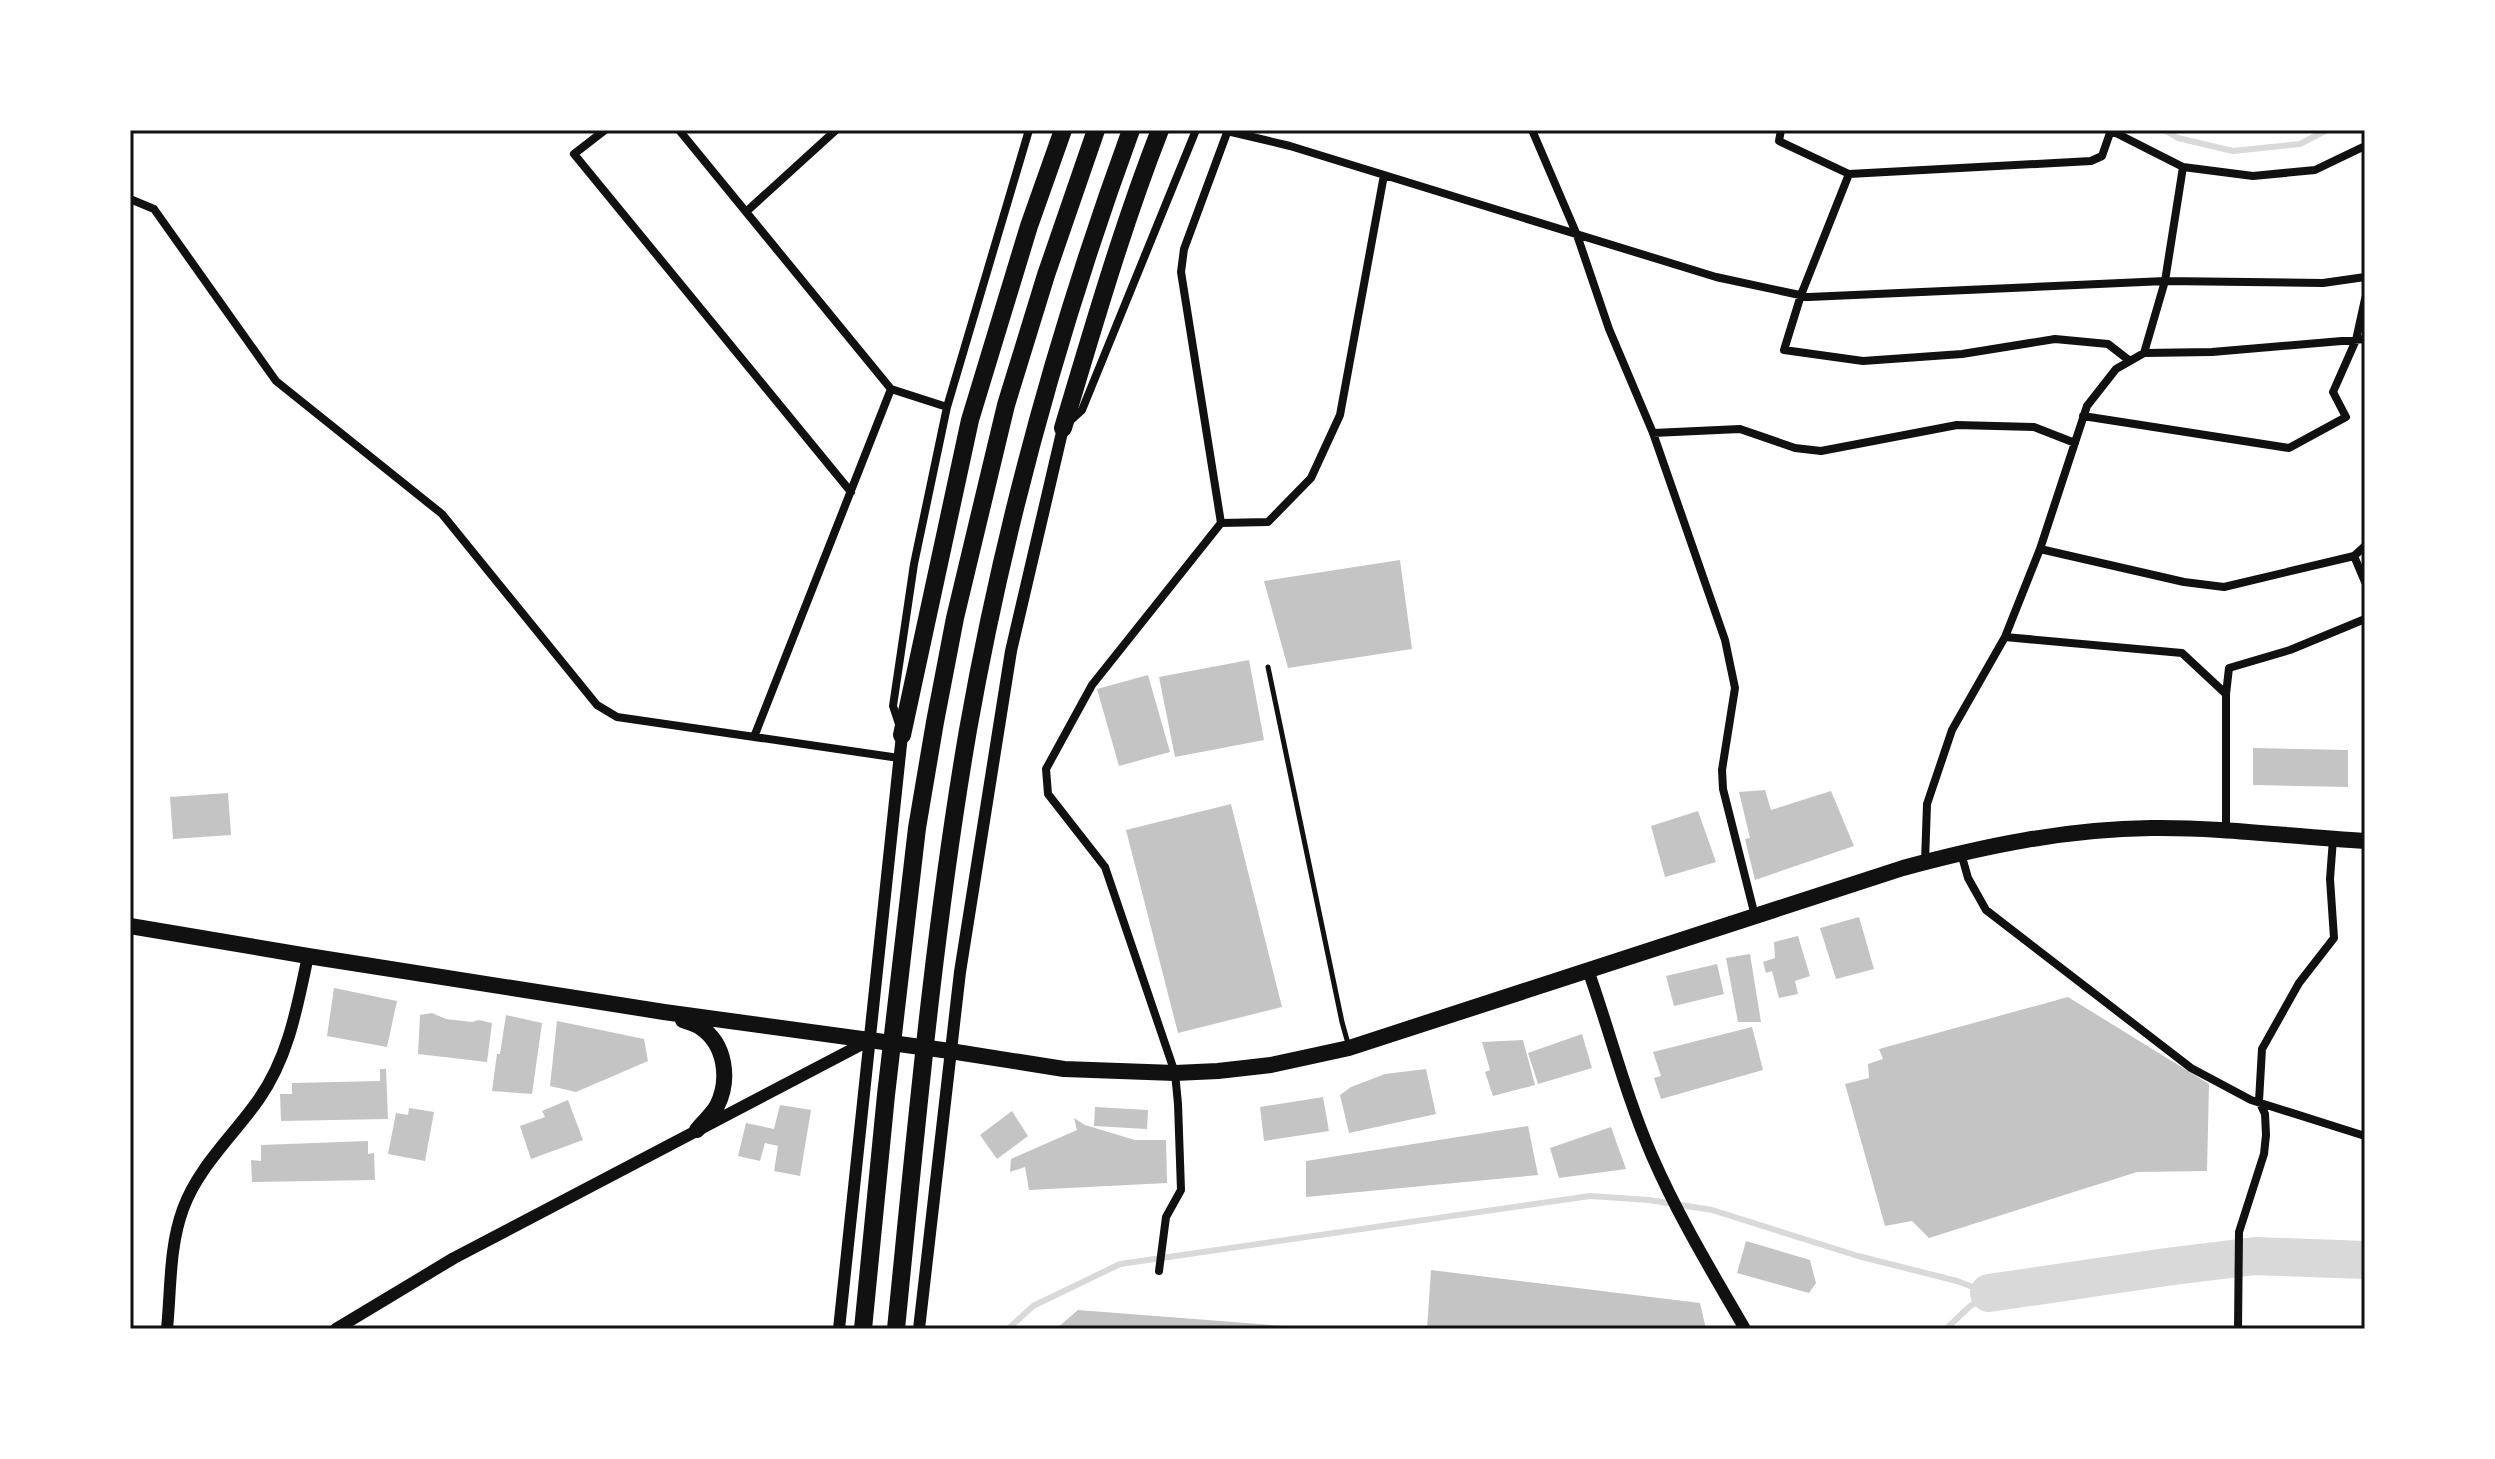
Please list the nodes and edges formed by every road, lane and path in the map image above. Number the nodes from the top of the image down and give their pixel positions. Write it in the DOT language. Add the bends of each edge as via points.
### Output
graph roads {
  1 [pos="605,130"];
  2 [pos="679,130"];
  3 [pos="836,130"];
  4 [pos="1029,130"];
  5 [pos="1063,130"];
  6 [pos="1096,130"];
  7 [pos="1131,130"];
  8 [pos="1160,130"];
  9 [pos="1196,130"];
  10 [pos="1532,130"];
  11 [pos="1781,130"];
  12 [pos="2110,130"];
  13 [pos="1227,131"];
  14 [pos="2365,146"];
  15 [pos="2183,167"];
  16 [pos="1849,174"];
  17 [pos="1384,175"];
  18 [pos="130,199"];
  19 [pos="747,211"];
  20 [pos="1577,235"];
  21 [pos="2365,277"];
  22 [pos="2165,281"];
  23 [pos="1801,295"];
  24 [pos="2365,299"];
  25 [pos="2360,339"];
  26 [pos="2144,353"];
  27 [pos="2130,361"];
  28 [pos="891,389"];
  29 [pos="947,407"];
  30 [pos="2083,416"];
  31 [pos="1063,428"];
  32 [pos="1653,433"];
  33 [pos="2075,443"];
  34 [pos="851,492"];
  35 [pos="1221,523"];
  36 [pos="2365,546"];
  37 [pos="2040,549"];
  38 [pos="2354,556"];
  39 [pos="2365,582"];
  40 [pos="2365,619"];
  41 [pos="2005,637"];
  42 [pos="1268,667"];
  43 [pos="2226,694"];
  44 [pos="902,735"];
  45 [pos="754,737"];
  46 [pos="899,758"];
  47 [pos="2226,832"];
  48 [pos="2333,839"];
  49 [pos="2365,841"];
  50 [pos="1961,853"];
  51 [pos="1925,862"];
  52 [pos="1755,917"];
  53 [pos="130,926"];
  54 [pos="308,956"];
  55 [pos="1588,970"];
  56 [pos="664,1012"];
  57 [pos="870,1040"];
  58 [pos="1349,1048"];
  59 [pos="950,1051"];
  60 [pos="1175,1073"];
  61 [pos="2259,1101"];
  62 [pos="697,1130"];
  63 [pos="2365,1136"];
  64 [pos="1159,1267"];
  65 [pos="167,1329"];
  66 [pos="336,1329"];
  67 [pos="839,1329"];
  68 [pos="863,1329"];
  69 [pos="896,1329"];
  70 [pos="919,1329"];
  71 [pos="1745,1329"];
  72 [pos="2238,1329"];
  1 -- 34 [label="street" via="574,154"];
  2 -- 19 [label="street"];
  3 -- 19 [label="street"];
  4 -- 29 [label="street"];
  5 -- 44 [label="highway" via="970,420"];
  6 -- 68 [label="highway" via="1006,405 943,677 917,828"];
  7 -- 69 [label="highway" via="1040,415 974,700 921,1078"];
  8 -- 31 [label="highway"];
  9 -- 31 [label="street" via="1082,410"];
  10 -- 20 [label="street"];
  11 -- 16 [label="street" via="1779,141"];
  12 -- 15 [label="street"];
  12 -- 16 [label="street" via="2102,156 2091,161"];
  13 -- 17 [label="street"];
  13 -- 35 [label="street" via="1184,249 1181,272"];
  14 -- 15 [label="street" via="2315,170 2253,176"];
  15 -- 22 [label="street"];
  16 -- 23 [label="street"];
  17 -- 20 [label="street"];
  17 -- 35 [label="street" via="1340,415 1311,478 1268,522"];
  18 -- 45 [label="street" via="154,209 276,381 442,514 597,705 617,717"];
  19 -- 28 [label="street"];
  20 -- 23 [label="street" via="1716,277"];
  20 -- 32 [label="street"];
  21 -- 22 [label="street" via="2323,283"];
  22 -- 23 [label="street"];
  22 -- 26 [label="street"];
  23 -- 27 [label="street" via="1784,350 1863,361 1962,354 2055,339 2108,344"];
  24 -- 25 [label="street"];
  25 -- 26 [label="street"];
  25 -- 30 [label="street" via="2333,392 2346,417 2289,448"];
  26 -- 27 [label="street"];
  27 -- 30 [label="street" via="2116,369"];
  28 -- 29 [label="street"];
  28 -- 34 [label="street"];
  29 -- 44 [label="street" via="914,564 893,706"];
  30 -- 33 [label="street"];
  31 -- 59 [label="street" via="1011,651"];
  32 -- 33 [label="street" via="1740,429 1821,451 1957,425 2034,427"];
  32 -- 52 [label="street" via="1725,640 1735,688 1723,789"];
  33 -- 37 [label="street"];
  34 -- 45 [label="street"];
  35 -- 60 [label="street" via="1092,685 1046,769 1048,794 1105,867"];
  36 -- 38 [label="street"];
  37 -- 38 [label="street" via="2224,587"];
  37 -- 41 [label="street"];
  38 -- 39 [label="street"];
  40 -- 43 [label="street" via="2229,668"];
  41 -- 43 [label="street" via="2182,653"];
  41 -- 51 [label="street" via="1952,730 1927,804"];
  42 -- 58 [label="lane"];
  43 -- 47 [label="street"];
  44 -- 46 [label="street"];
  45 -- 46 [label="street"];
  46 -- 57 [label="street"];
  47 -- 48 [label="highway"];
  47 -- 50 [label="highway" via="2101,830"];
  48 -- 49 [label="highway"];
  48 -- 61 [label="street" via="2334,938 2299,983 2262,1049"];
  50 -- 51 [label="highway"];
  50 -- 61 [label="street" via="1986,910 2191,1068"];
  51 -- 52 [label="highway"];
  52 -- 55 [label="highway"];
  53 -- 54 [label="highway"];
  54 -- 56 [label="highway"];
  54 -- 65 [label="street" via="279,1066 195,1182 184,1206 172,1256"];
  55 -- 58 [label="highway"];
  55 -- 71 [label="street" via="1652,1155 1682,1220"];
  56 -- 57 [label="highway"];
  56 -- 62 [label="highway" via="702,1028 719,1050 726,1072 716,1108"];
  57 -- 59 [label="highway"];
  57 -- 62 [label="street"];
  57 -- 67 [label="street"];
  58 -- 60 [label="highway" via="1271,1065"];
  59 -- 60 [label="highway" via="1064,1069"];
  59 -- 70 [label="street"];
  60 -- 64 [label="street" via="1181,1190 1166,1217"];
  61 -- 63 [label="street"];
  61 -- 72 [label="street" via="2266,1135 2239,1232"];
  62 -- 66 [label="street" via="454,1258"];
}
